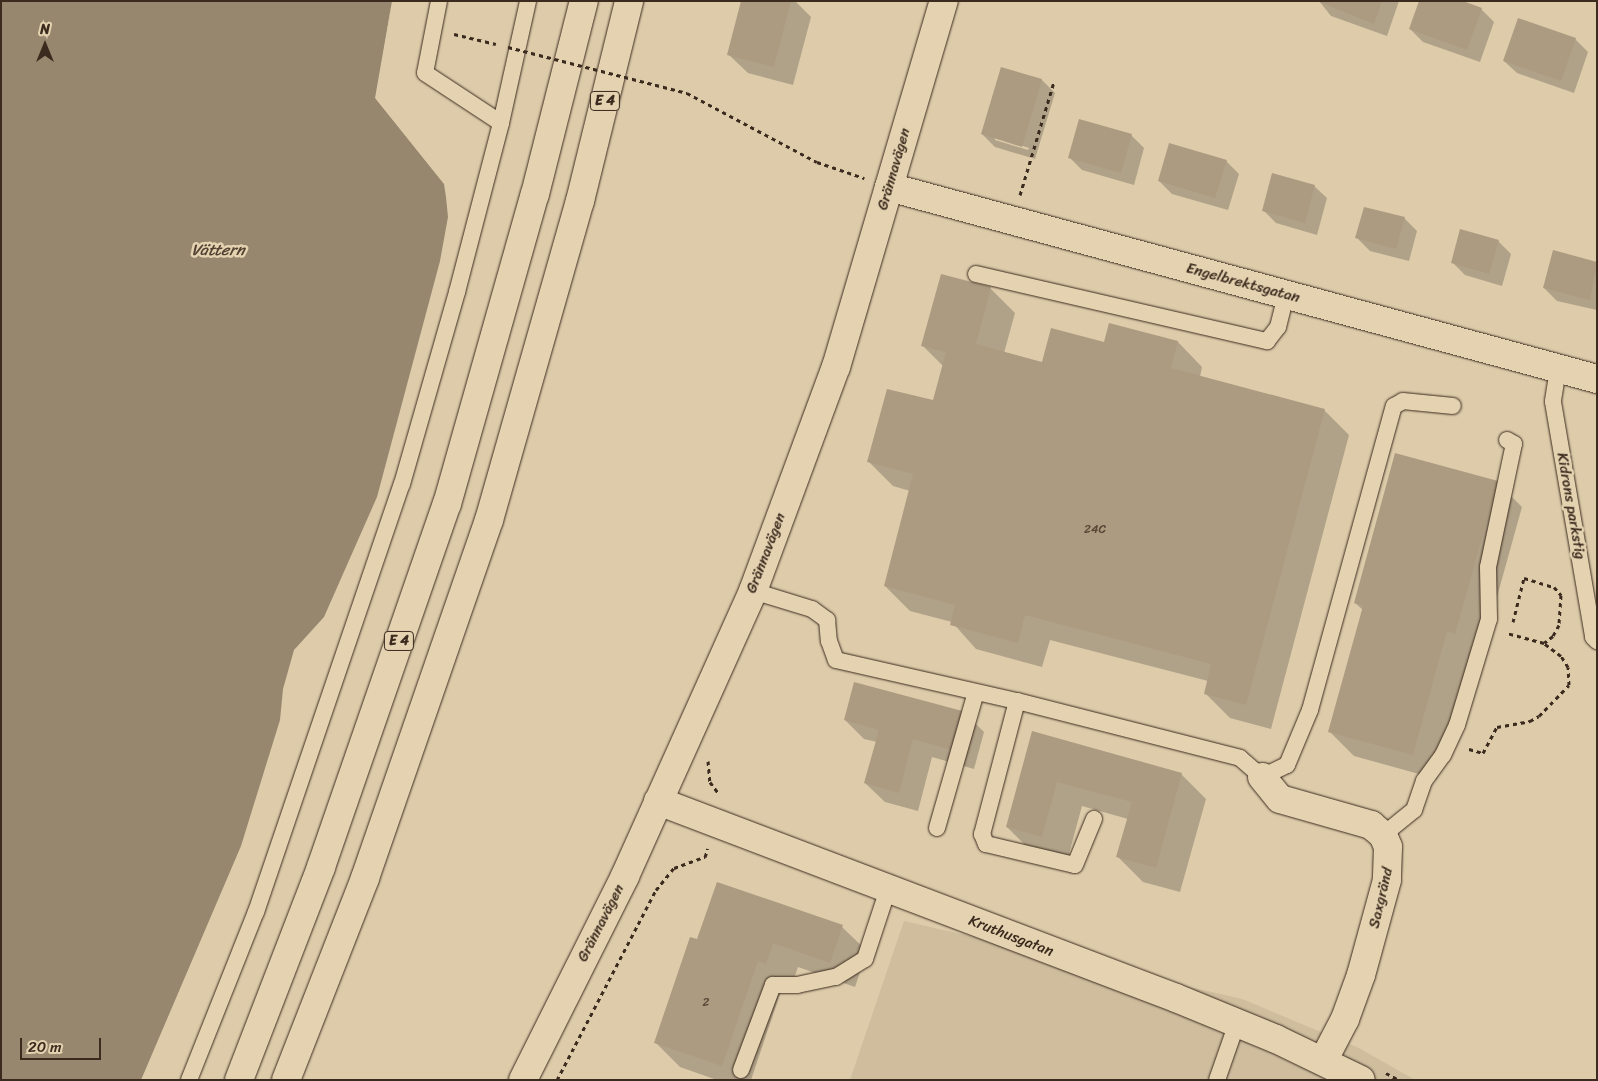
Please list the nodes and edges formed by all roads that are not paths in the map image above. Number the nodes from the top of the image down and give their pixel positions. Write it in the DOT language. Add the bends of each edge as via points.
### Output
graph roads {
  1 [pos="439,1"];
  2 [pos="528,1"];
  3 [pos="584,1"];
  4 [pos="629,1"];
  5 [pos="944,1"];
  6 [pos="501,124"];
  7 [pos="876,188"];
  8 [pos="976,274"];
  9 [pos="1286,294"];
  10 [pos="1558,369"];
  11 [pos="1597,379"];
  12 [pos="1454,406"];
  13 [pos="1507,440"];
  14 [pos="753,591"];
  15 [pos="1597,642"];
  16 [pos="976,692"];
  17 [pos="1016,701"];
  18 [pos="1262,778"];
  19 [pos="658,801"];
  20 [pos="1094,819"];
  21 [pos="937,828"];
  22 [pos="1383,835"];
  23 [pos="888,889"];
  24 [pos="1237,1023"];
  25 [pos="1323,1061"];
  26 [pos="741,1070"];
  27 [pos="189,1080"];
  28 [pos="239,1080"];
  29 [pos="286,1080"];
  30 [pos="522,1080"];
  31 [pos="1217,1080"];
  32 [pos="1361,1080"];
  1 -- 6 [label="lane" via="425,73"];
  2 -- 6 [label="lane"];
  3 -- 28 [label="main road, E 4" via="536,194 447,504 321,867"];
  4 -- 29 [label="main road, E 4" via="580,201 489,520 365,878"];
  5 -- 7 [label="main road, Grännavägen"];
  6 -- 27 [label="lane" via="402,484 256,912"];
  7 -- 9 [label="main road, Engelbrektsgatan" via="1013,220"];
  7 -- 14 [label="main road, Grännavägen" via="836,367"];
  8 -- 9 [label="lane" via="1267,341 1278,327"];
  9 -- 10 [label="main road, Engelbrektsgatan"];
  10 -- 11 [label="main road, Engelbrektsgatan"];
  10 -- 15 [label="lane, Kidrons parkstig" via="1553,402 1593,637"];
  12 -- 18 [label="lane" via="1403,401 1394,406 1310,710 1287,765"];
  13 -- 22 [label="lane" via="1514,444 1488,566 1490,619 1449,743 1424,781 1414,810"];
  14 -- 16 [label="lane" via="812,609 827,620 828,641 836,660"];
  14 -- 19 [label="main road, Grännavägen"];
  16 -- 17 [label="lane"];
  16 -- 21 [label="lane"];
  17 -- 18 [label="lane" via="1240,758"];
  17 -- 20 [label="lane" via="982,834 986,844 1075,865"];
  18 -- 22 [label="main road" via="1280,799 1371,825"];
  19 -- 23 [label="main road, Kruthusgatan"];
  19 -- 30 [label="main road, Grännavägen" via="625,876"];
  22 -- 25 [label="main road, Saxgränd" via="1390,859 1378,917 1346,1019"];
  23 -- 24 [label="main road, Kruthusgatan"];
  23 -- 26 [label="lane" via="865,959 836,977 797,985 773,985"];
  24 -- 25 [label="main road, Kruthusgatan"];
  24 -- 31 [label="lane"];
  25 -- 32 [label="main road, Kruthusgatan"];
}
